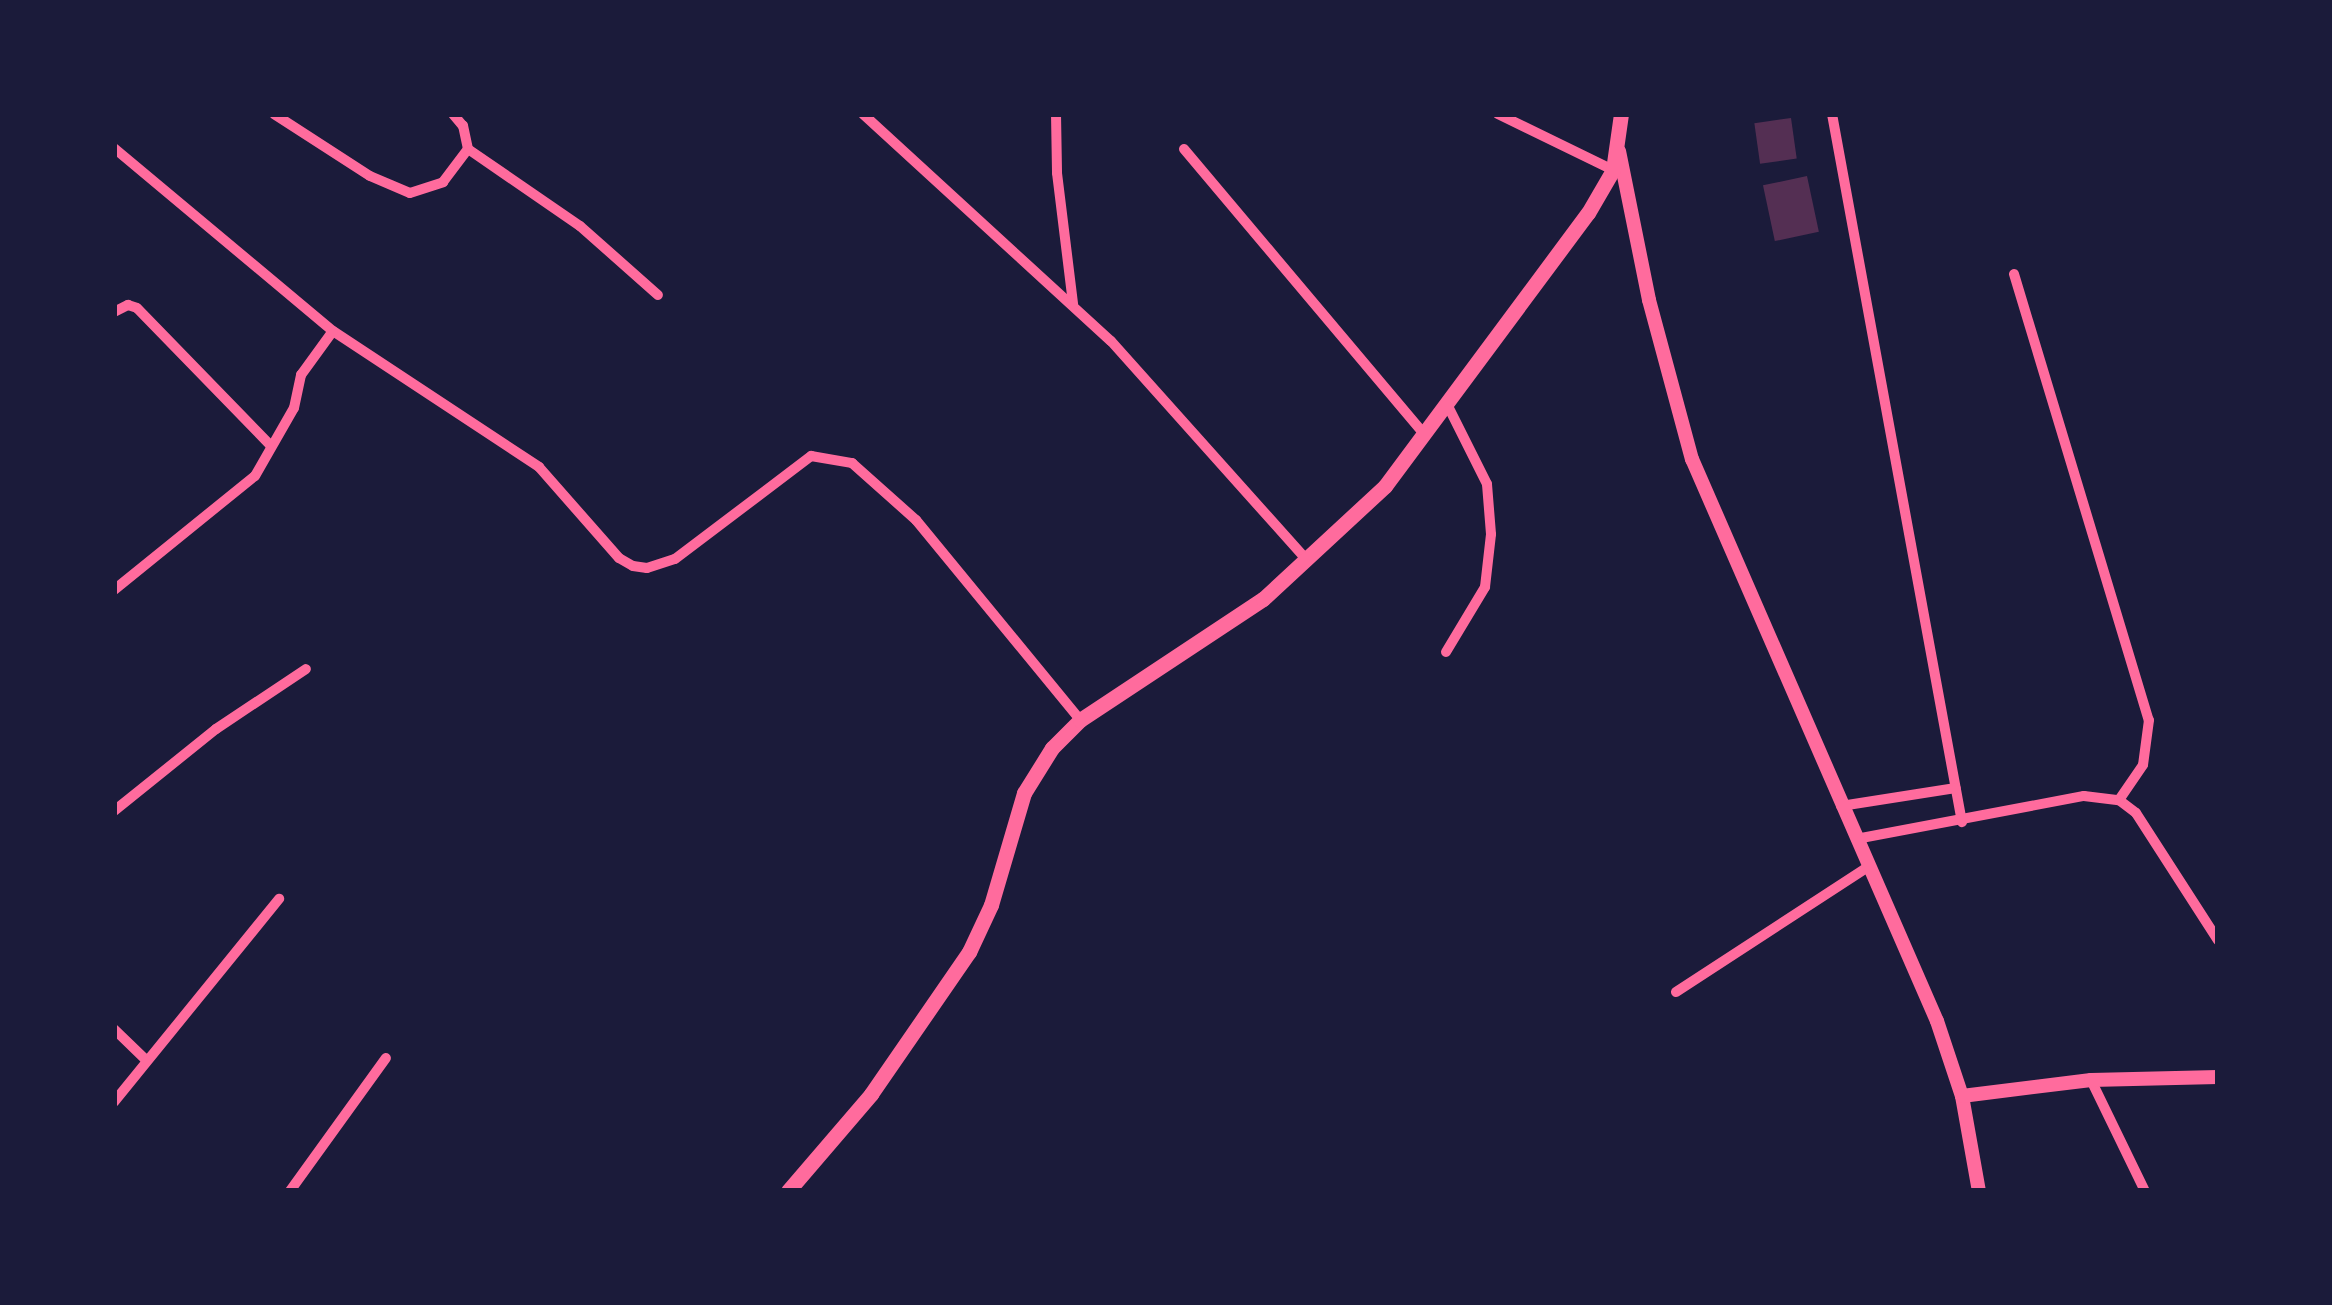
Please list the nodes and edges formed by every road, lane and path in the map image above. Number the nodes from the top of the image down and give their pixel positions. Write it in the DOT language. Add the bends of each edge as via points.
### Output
graph roads {
  1 [pos="274,114"];
  2 [pos="453,114"];
  3 [pos="863,114"];
  4 [pos="1056,114"];
  5 [pos="1498,114"];
  6 [pos="1621,114"];
  7 [pos="1832,114"];
  8 [pos="1618,146"];
  9 [pos="114,148"];
  10 [pos="468,149"];
  11 [pos="1184,149"];
  12 [pos="1612,170"];
  13 [pos="2014,274"];
  14 [pos="658,295"];
  15 [pos="1073,304"];
  16 [pos="114,312"];
  17 [pos="333,331"];
  18 [pos="1448,406"];
  19 [pos="1426,436"];
  20 [pos="272,446"];
  21 [pos="1308,561"];
  22 [pos="114,590"];
  23 [pos="1446,652"];
  24 [pos="306,669"];
  25 [pos="1080,720"];
  26 [pos="1956,788"];
  27 [pos="2119,800"];
  28 [pos="1841,806"];
  29 [pos="114,811"];
  30 [pos="1962,822"];
  31 [pos="1856,839"];
  32 [pos="1868,867"];
  33 [pos="279,899"];
  34 [pos="2218,940"];
  35 [pos="1676,992"];
  36 [pos="114,1029"];
  37 [pos="386,1058"];
  38 [pos="145,1059"];
  39 [pos="2218,1077"];
  40 [pos="2091,1080"];
  41 [pos="1962,1096"];
  42 [pos="114,1102"];
  43 [pos="290,1191"];
  44 [pos="788,1191"];
  45 [pos="1979,1191"];
  46 [pos="2145,1191"];
  1 -- 10 [label="street" via="400,191 443,182"];
  2 -- 10 [label="street"];
  3 -- 15 [label="street"];
  4 -- 15 [label="street"];
  5 -- 12 [label="street"];
  6 -- 8 [label="main road"];
  7 -- 26 [label="street"];
  8 -- 12 [label="main road"];
  8 -- 28 [label="street" via="1692,459"];
  9 -- 17 [label="street"];
  10 -- 14 [label="street" via="580,226"];
  11 -- 19 [label="street"];
  12 -- 18 [label="main road"];
  13 -- 27 [label="street" via="2149,720 2143,765"];
  15 -- 21 [label="street"];
  16 -- 20 [label="street" via="136,308"];
  17 -- 20 [label="street" via="301,375"];
  17 -- 25 [label="street" via="538,467 633,566 675,560 811,456 852,463 916,520"];
  18 -- 19 [label="main road"];
  18 -- 23 [label="street" via="1487,484 1491,534 1485,587"];
  19 -- 21 [label="main road"];
  20 -- 22 [label="street" via="232,500"];
  21 -- 25 [label="main road"];
  24 -- 29 [label="street"];
  25 -- 44 [label="main road" via="1024,794 969,952 871,1094"];
  26 -- 28 [label="street"];
  26 -- 30 [label="street"];
  27 -- 30 [label="street" via="2084,796"];
  27 -- 34 [label="street"];
  28 -- 31 [label="street"];
  30 -- 31 [label="street"];
  31 -- 32 [label="street"];
  32 -- 35 [label="street"];
  32 -- 41 [label="street"];
  33 -- 38 [label="street"];
  36 -- 38 [label="street"];
  37 -- 43 [label="street"];
  38 -- 42 [label="street"];
  39 -- 40 [label="street"];
  40 -- 41 [label="street"];
  40 -- 46 [label="street"];
  41 -- 45 [label="street"];
}
